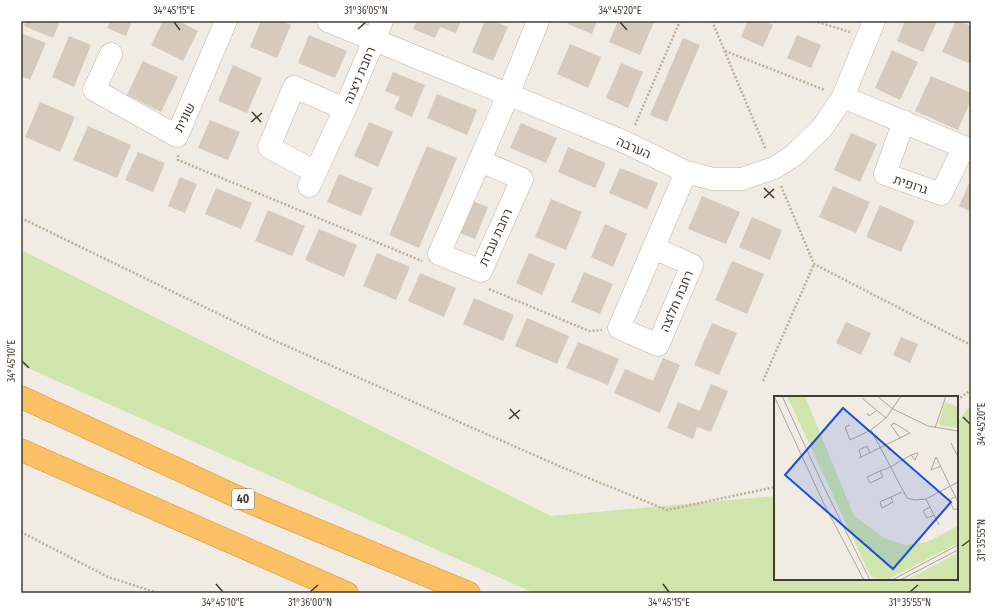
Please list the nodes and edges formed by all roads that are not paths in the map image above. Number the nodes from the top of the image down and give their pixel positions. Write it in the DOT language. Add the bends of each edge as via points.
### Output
graph roads {
  1 [pos="226,21"];
  2 [pos="328,21"];
  3 [pos="538,21"];
  4 [pos="870,29"];
  5 [pos="378,30"];
  6 [pos="111,54"];
  7 [pos="509,95"];
  8 [pos="844,97"];
  9 [pos="345,109"];
  10 [pos="904,121"];
  11 [pos="967,148"];
  12 [pos="480,161"];
  13 [pos="686,172"];
  14 [pos="654,248"];
  15 [pos="21,397"];
  16 [pos="21,450"];
  17 [pos="347,593"];
  18 [pos="469,593"];
  1 -- 6 [label="street, שונית" via="177,136 94,90"];
  2 -- 5 [label="street, הערבה"];
  3 -- 7 [label="street, רחבת עבדת"];
  4 -- 8 [label="street, הערבה"];
  5 -- 7 [label="street, הערבה"];
  5 -- 9 [label="street, רחבת ניצנה"];
  7 -- 12 [label="street, רחבת עבדת"];
  7 -- 13 [label="street, הערבה" via="627,143"];
  8 -- 10 [label="street, גרופית"];
  8 -- 13 [label="street, הערבה" via="822,128 793,156 774,168 742,179 713,179"];
  9 -- 9 [label="street, רחבת ניצנה" via="312,179 269,147 294,87"];
  10 -- 11 [label="street, גרופית"];
  10 -- 11 [label="street, גרופית" via="885,174 941,194"];
  12 -- 12 [label="street, רחבת עבדת" via="522,180 481,271 440,254"];
  13 -- 14 [label="street"];
  14 -- 14 [label="street, רחבת חלוצה" via="692,265 658,345 619,328"];
  15 -- 18 [label="highway, 40" via="242,499"];
  16 -- 17 [label="highway"];
}
